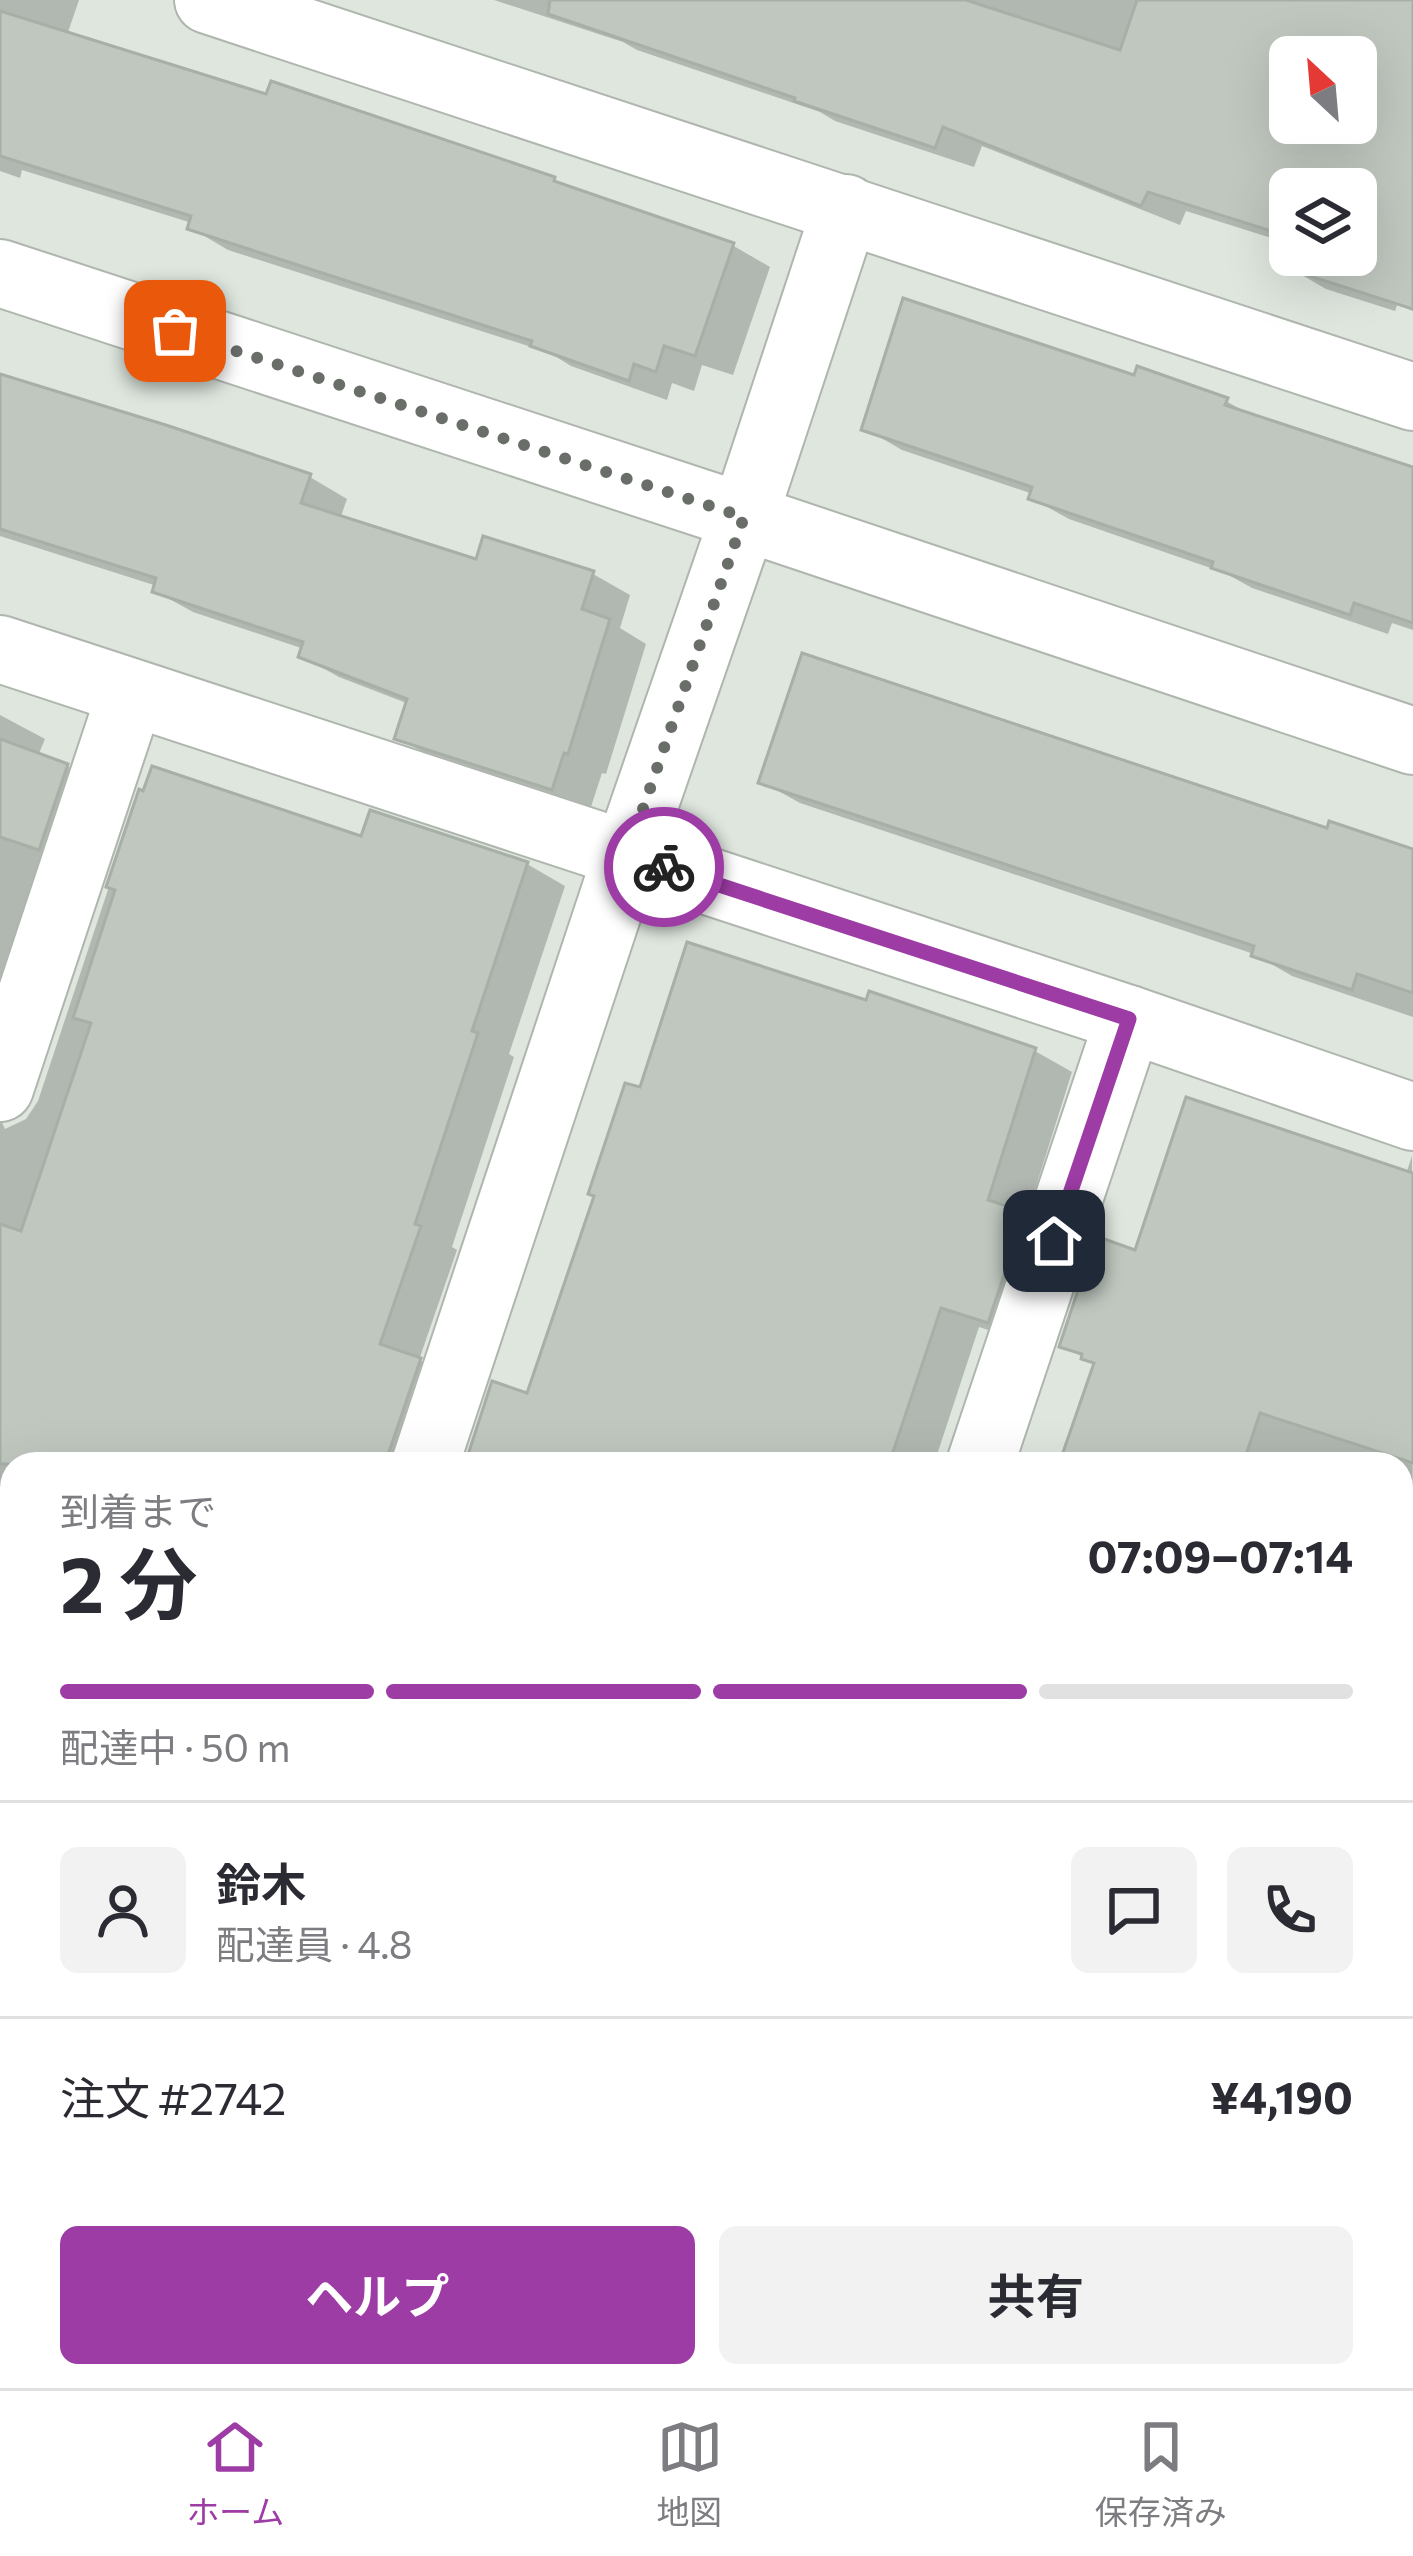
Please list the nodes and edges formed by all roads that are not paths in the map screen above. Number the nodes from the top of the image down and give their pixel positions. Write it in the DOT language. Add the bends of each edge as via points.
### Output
graph roads {
  1 [pos="208,0"];
  2 [pos="846,208"];
  3 [pos="0,273"];
  4 [pos="1413,397"];
  5 [pos="744,517"];
  6 [pos="0,649"];
  7 [pos="131,693"];
  8 [pos="1413,741"];
  9 [pos="627,855"];
  10 [pos="1129,1019"];
  11 [pos="0,1088"];
  12 [pos="1413,1117"];
  13 [pos="429,1452"];
  14 [pos="984,1452"];
  1 -- 2 [label="street"];
  2 -- 4 [label="street"];
  2 -- 5 [label="street"];
  3 -- 5 [label="street"];
  5 -- 8 [label="street"];
  5 -- 9 [label="street"];
  6 -- 7 [label="street"];
  7 -- 9 [label="street"];
  7 -- 11 [label="street"];
  9 -- 10 [label="street"];
  9 -- 13 [label="street"];
  10 -- 12 [label="street"];
  10 -- 14 [label="street"];
}
